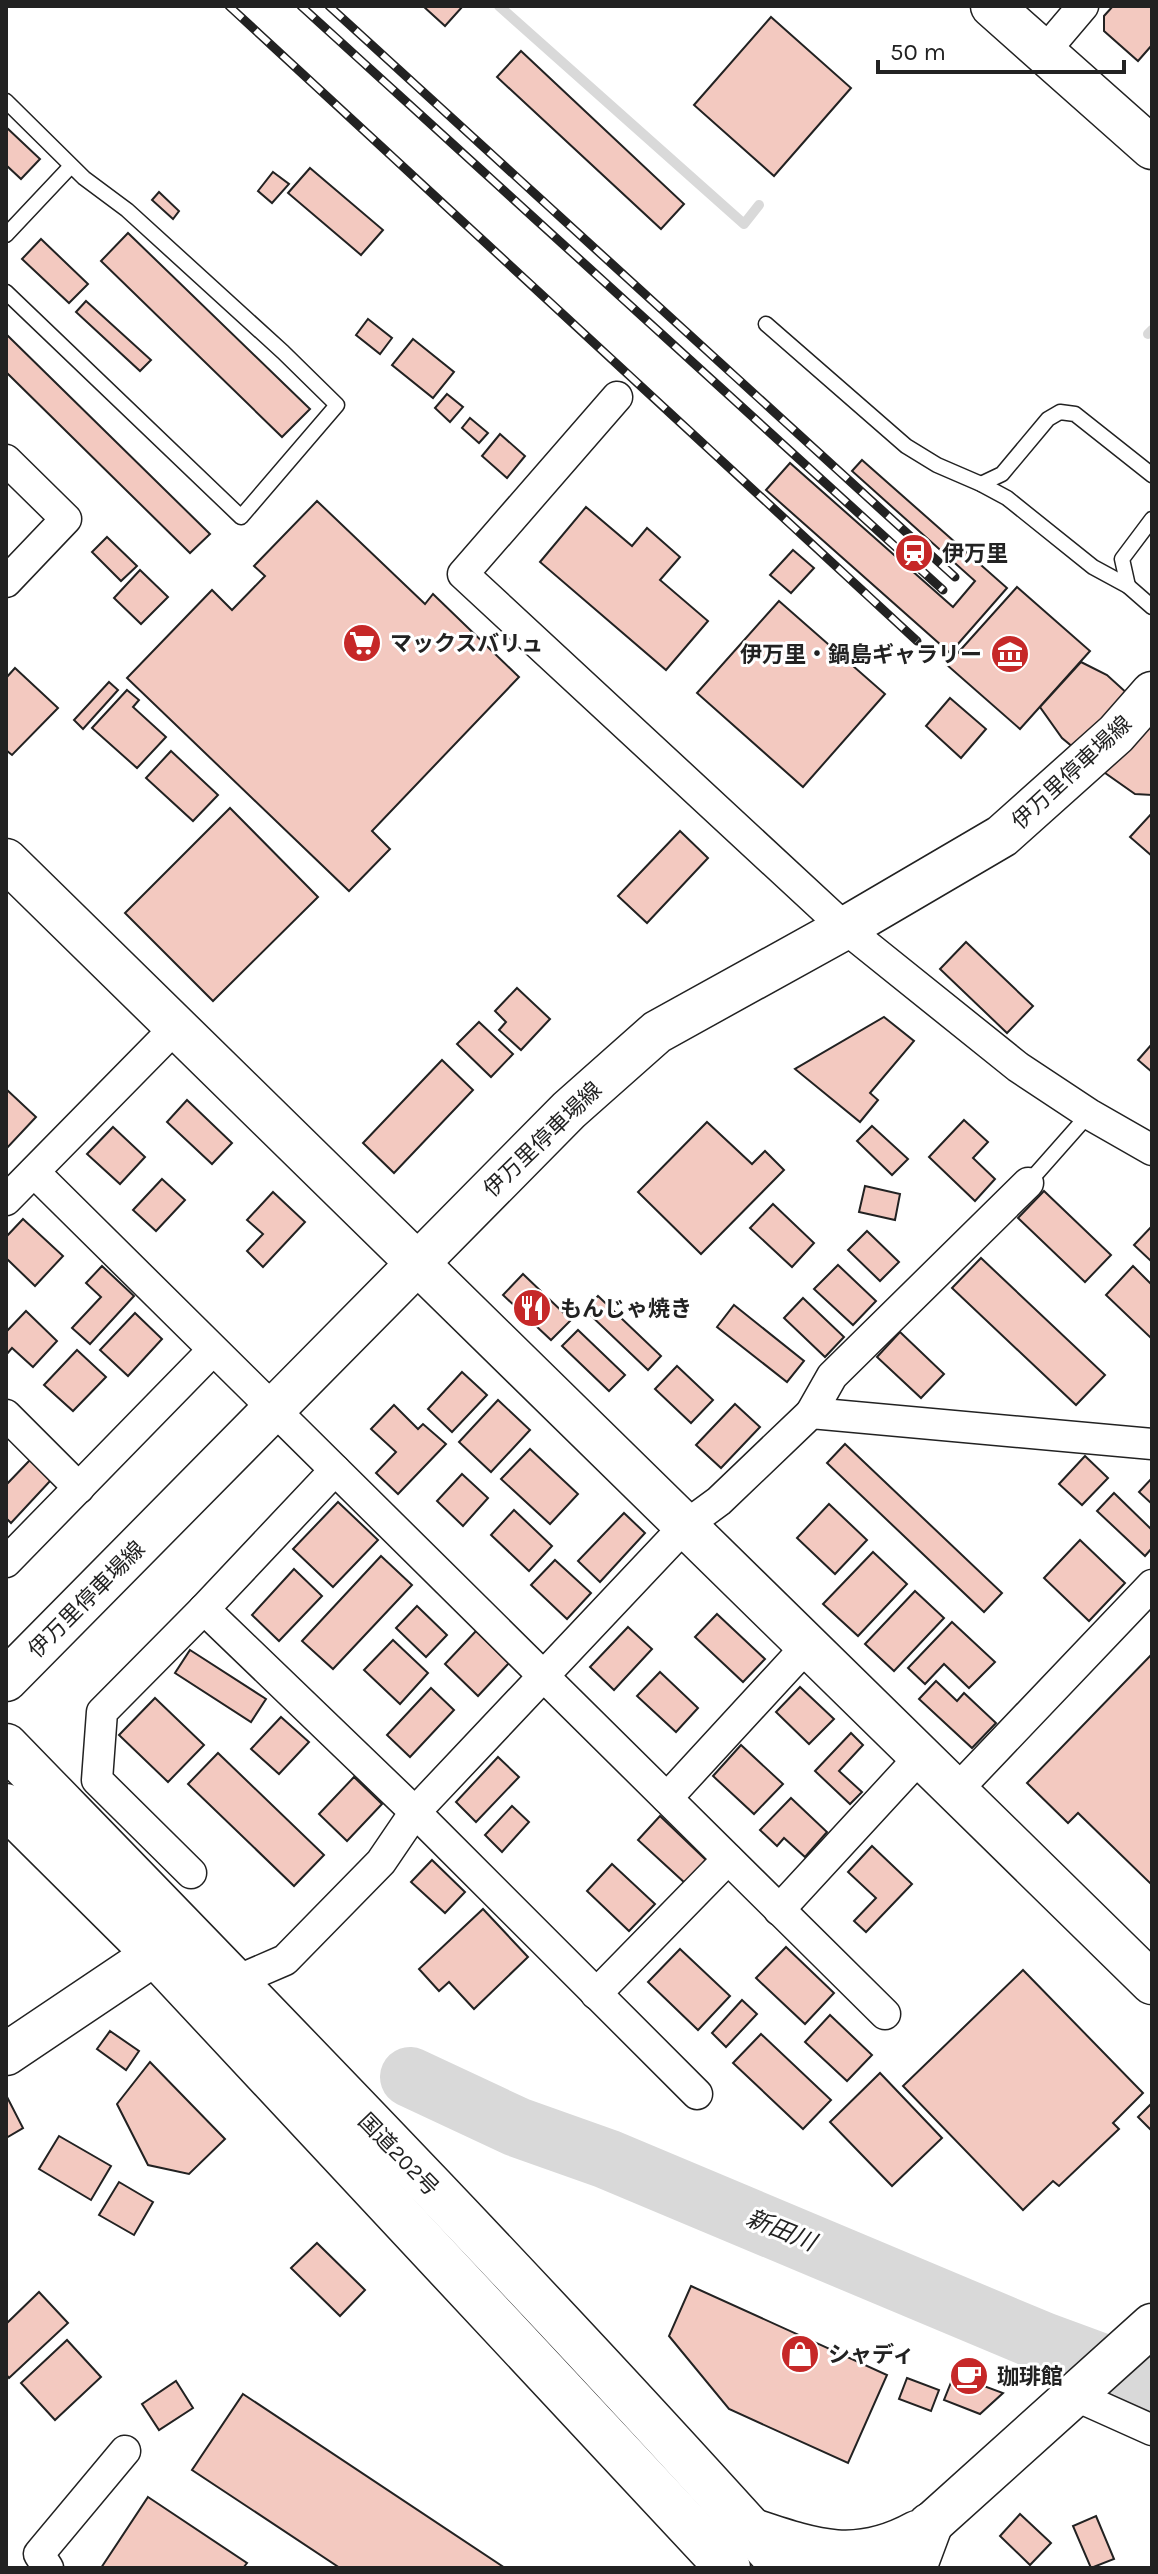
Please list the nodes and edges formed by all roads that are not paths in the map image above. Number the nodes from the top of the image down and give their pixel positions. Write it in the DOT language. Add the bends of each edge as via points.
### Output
graph roads {
  1 [pos="992,6"];
  2 [pos="1083,6"];
  3 [pos="1044,52"];
  4 [pos="6,101"];
  5 [pos="1152,148"];
  6 [pos="71,166"];
  7 [pos="6,235"];
  8 [pos="6,292"];
  9 [pos="766,324"];
  10 [pos="617,397"];
  11 [pos="6,460"];
  12 [pos="1002,474"];
  13 [pos="1152,475"];
  14 [pos="981,484"];
  15 [pos="1007,498"];
  16 [pos="1152,519"];
  17 [pos="1122,559"];
  18 [pos="1093,567"];
  19 [pos="6,582"];
  20 [pos="1128,586"];
  21 [pos="1152,607"];
  22 [pos="1152,693"];
  23 [pos="6,860"];
  24 [pos="845,928"];
  25 [pos="176,1027"];
  26 [pos="1089,1114"];
  27 [pos="1152,1150"];
  28 [pos="34,1172"];
  29 [pos="1028,1183"];
  30 [pos="6,1200"];
  31 [pos="417,1263"];
  32 [pos="213,1350"];
  33 [pos="273,1409"];
  34 [pos="811,1413"];
  35 [pos="6,1415"];
  36 [pos="1152,1444"];
  37 [pos="335,1470"];
  38 [pos="79,1488"];
  39 [pos="685,1526"];
  40 [pos="6,1562"];
  41 [pos="1152,1585"];
  42 [pos="204,1609"];
  43 [pos="807,1646"];
  44 [pos="544,1676"];
  45 [pos="6,1680"];
  46 [pos="6,1746"];
  47 [pos="920,1757"];
  48 [pos="955,1792"];
  49 [pos="667,1798"];
  50 [pos="6,1806"];
  51 [pos="415,1812"];
  52 [pos="728,1859"];
  53 [pos="191,1873"];
  54 [pos="779,1910"];
  55 [pos="155,1954"];
  56 [pos="234,1982"];
  57 [pos="1152,1983"];
  58 [pos="596,1994"];
  59 [pos="885,2014"];
  60 [pos="6,2054"];
  61 [pos="697,2094"];
  62 [pos="1152,2325"];
  63 [pos="1074,2395"];
  64 [pos="1152,2430"];
  65 [pos="125,2451"];
  66 [pos="930,2525"];
  67 [pos="750,2529"];
  68 [pos="715,2558"];
  69 [pos="48,2568"];
  70 [pos="785,2568"];
  71 [pos="888,2568"];
  72 [pos="914,2568"];
  1 -- 3 [label="street"];
  2 -- 3 [label="street"];
  3 -- 5 [label="street"];
  4 -- 6 [label="lane"];
  6 -- 7 [label="lane"];
  6 -- 8 [label="lane" via="138,220 337,405 241,517"];
  9 -- 14 [label="lane" via="906,446"];
  10 -- 24 [label="street" via="463,574"];
  11 -- 19 [label="street" via="66,519"];
  12 -- 13 [label="lane" via="1060,412 1075,414"];
  12 -- 14 [label="lane"];
  12 -- 15 [label="lane"];
  14 -- 15 [label="lane"];
  15 -- 18 [label="lane"];
  16 -- 17 [label="lane"];
  17 -- 18 [label="lane"];
  17 -- 20 [label="lane"];
  18 -- 20 [label="lane"];
  20 -- 21 [label="lane"];
  22 -- 24 [label="street, 伊万里停車場線" via="1116,734 1002,836"];
  23 -- 25 [label="street"];
  24 -- 26 [label="street" via="1018,1067"];
  24 -- 31 [label="street, 伊万里停車場線" via="657,1032 569,1110"];
  25 -- 28 [label="street"];
  25 -- 31 [label="street"];
  26 -- 27 [label="street"];
  26 -- 29 [label="lane"];
  28 -- 30 [label="street"];
  28 -- 32 [label="street"];
  29 -- 34 [label="street" via="832,1376"];
  31 -- 33 [label="street, 伊万里停車場線"];
  31 -- 39 [label="street"];
  32 -- 33 [label="street"];
  32 -- 38 [label="street"];
  33 -- 37 [label="street"];
  33 -- 45 [label="street, 伊万里停車場線"];
  34 -- 36 [label="street"];
  34 -- 39 [label="street" via="719,1501"];
  35 -- 38 [label="street"];
  37 -- 42 [label="street"];
  37 -- 44 [label="street"];
  38 -- 40 [label="street"];
  39 -- 43 [label="street"];
  39 -- 44 [label="street"];
  41 -- 48 [label="street"];
  42 -- 51 [label="street"];
  42 -- 53 [label="street" via="102,1712 97,1780"];
  43 -- 47 [label="street"];
  43 -- 49 [label="street"];
  44 -- 49 [label="street"];
  44 -- 51 [label="street"];
  46 -- 56 [label="highway, 国道202号"];
  47 -- 48 [label="street"];
  47 -- 54 [label="street"];
  48 -- 57 [label="street"];
  49 -- 52 [label="street"];
  50 -- 55 [label="highway, 国道202号"];
  51 -- 56 [label="street" via="381,1862 285,1960"];
  51 -- 58 [label="street"];
  52 -- 54 [label="street"];
  52 -- 58 [label="street"];
  54 -- 59 [label="street"];
  55 -- 56 [label="street"];
  55 -- 60 [label="street"];
  55 -- 68 [label="highway, 国道202号"];
  56 -- 67 [label="highway, 国道202号" via="654,2421"];
  58 -- 61 [label="street"];
  62 -- 63 [label="street"];
  63 -- 64 [label="street"];
  63 -- 66 [label="street"];
  65 -- 69 [label="street" via="39,2554"];
  66 -- 67 [label="street" via="896,2544 856,2553 808,2549"];
  66 -- 71 [label="street"];
  66 -- 72 [label="highway"];
  67 -- 70 [label="highway, 国道202号"];
}
